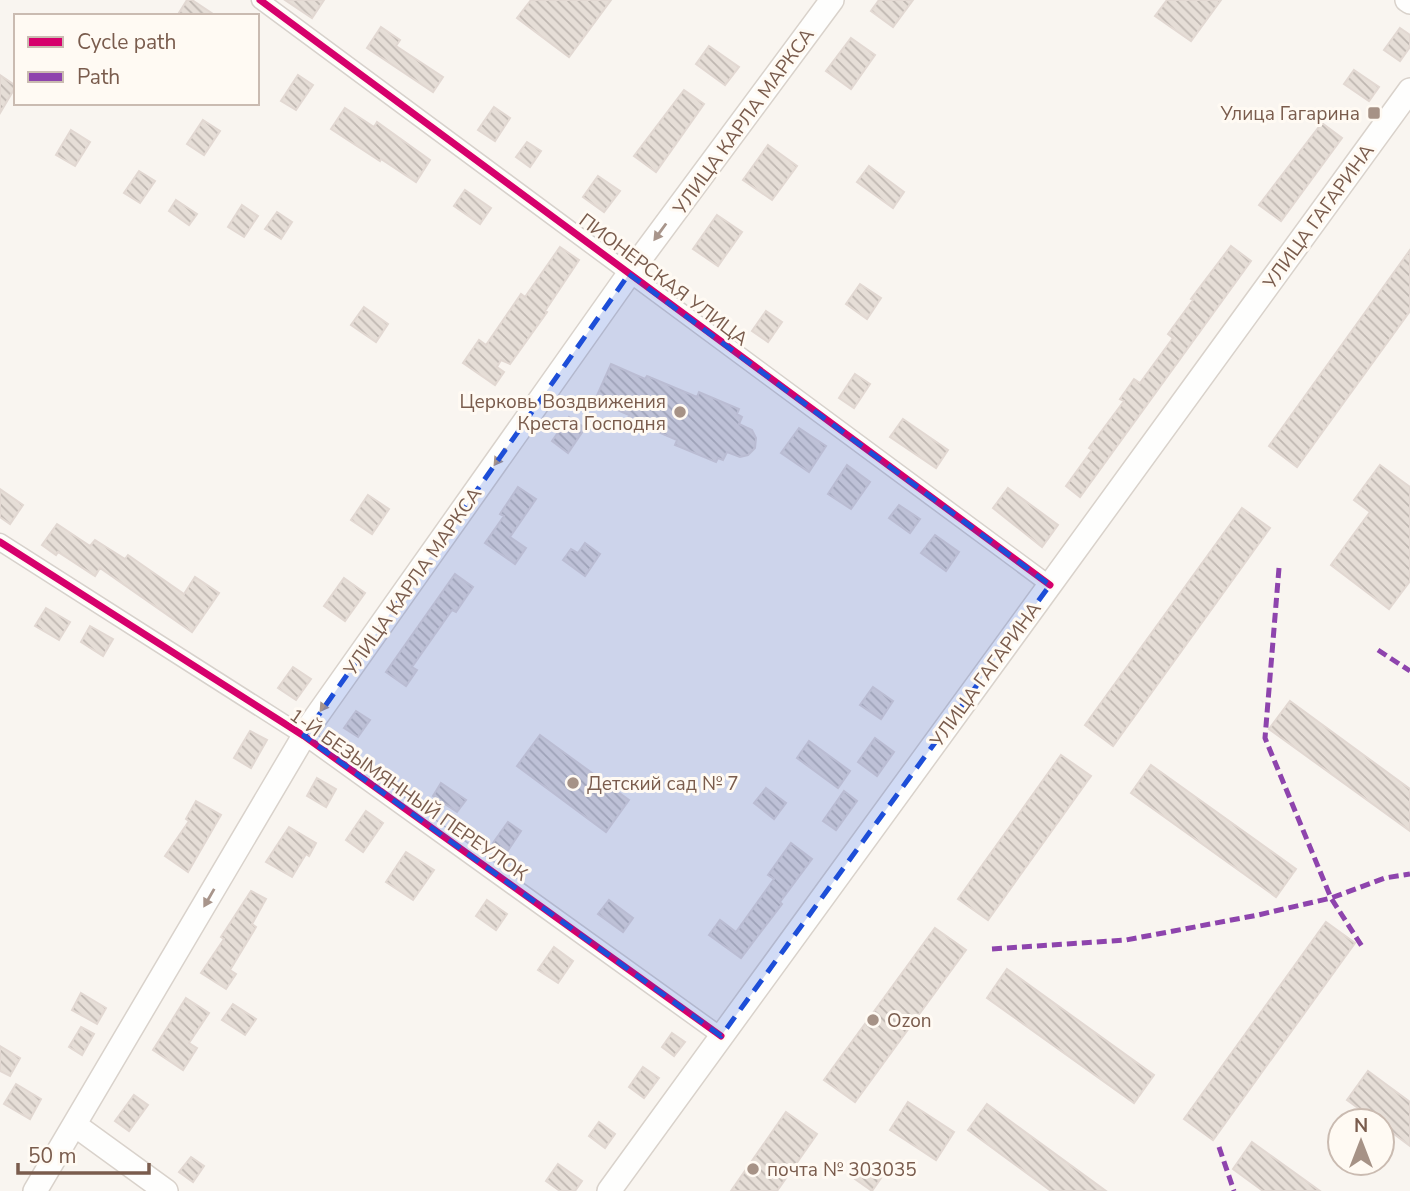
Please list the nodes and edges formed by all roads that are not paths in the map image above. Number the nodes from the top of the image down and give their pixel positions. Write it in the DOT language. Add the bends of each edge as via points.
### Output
graph roads {
  1 [pos="260,0"];
  2 [pos="832,0"];
  3 [pos="1410,90"];
  4 [pos="629,274"];
  5 [pos="0,542"];
  6 [pos="1050,585"];
  7 [pos="304,736"];
  8 [pos="721,1037"];
  9 [pos="75,1125"];
  10 [pos="36,1191"];
  11 [pos="166,1191"];
  12 [pos="609,1191"];
  1 -- 4 [label="street, ПИОНЕРСКАЯ УЛИЦА"];
  2 -- 4 [label="main road, УЛИЦА КАРЛА МАРКСА, one-way"];
  3 -- 6 [label="main road, УЛИЦА ГАГАРИНА"];
  4 -- 6 [label="street, ПИОНЕРСКАЯ УЛИЦА"];
  4 -- 7 [label="main road, УЛИЦА КАРЛА МАРКСА, one-way"];
  5 -- 7 [label="street, 1-Й БЕЗЫМЯННЫЙ ПЕРЕУЛОК"];
  6 -- 8 [label="main road, УЛИЦА ГАГАРИНА"];
  7 -- 8 [label="street, 1-Й БЕЗЫМЯННЫЙ ПЕРЕУЛОК"];
  7 -- 9 [label="main road, УЛИЦА КАРЛА МАРКСА, one-way"];
  8 -- 12 [label="main road, УЛИЦА ГАГАРИНА"];
  9 -- 10 [label="main road, УЛИЦА КАРЛА МАРКСА"];
  9 -- 11 [label="main road"];
}
